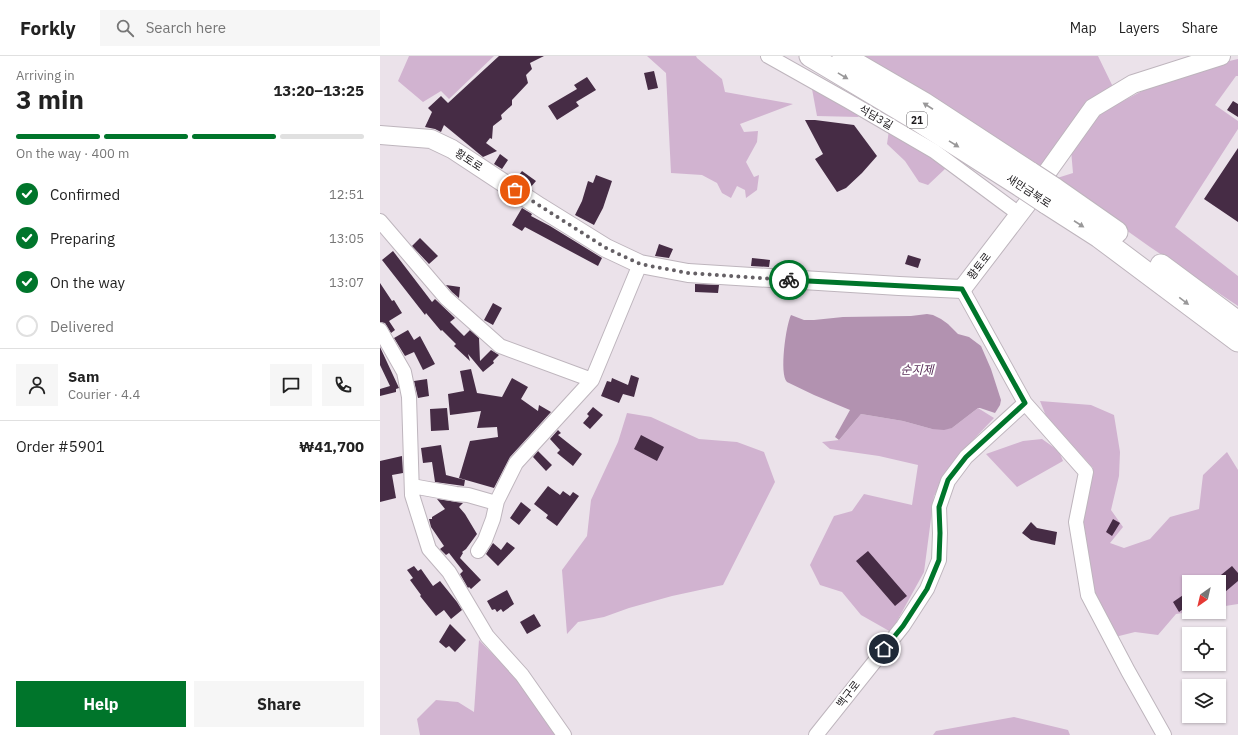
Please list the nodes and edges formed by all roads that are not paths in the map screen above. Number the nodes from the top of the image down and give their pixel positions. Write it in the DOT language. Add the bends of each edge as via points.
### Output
graph roads {
  1 [pos="768,56"];
  2 [pos="810,56"];
  3 [pos="843,56"];
  4 [pos="1221,56"];
  5 [pos="380,135"];
  6 [pos="1026,180"];
  7 [pos="1050,196"];
  8 [pos="1019,214"];
  9 [pos="380,221"];
  10 [pos="640,264"];
  11 [pos="962,289"];
  12 [pos="1238,322"];
  13 [pos="380,330"];
  14 [pos="1238,341"];
  15 [pos="592,380"];
  16 [pos="1025,403"];
  17 [pos="412,486"];
  18 [pos="496,504"];
  19 [pos="478,551"];
  20 [pos="564,735"];
  21 [pos="816,735"];
  22 [pos="1164,735"];
  1 -- 8 [label="street, 석담3길" via="934,151"];
  2 -- 6 [label="highway, 새만금북로 / 21, one-way" via="916,120"];
  6 -- 3 [label="highway, 새만금북로 / 21, one-way" via="924,103"];
  4 -- 8 [label="main road, 황토로" via="1133,84 1093,108"];
  5 -- 10 [label="main road, 황토로" via="431,139 452,149 606,248"];
  6 -- 7 [label="highway, 새만금북로 / 21, bridge"];
  7 -- 12 [label="highway, 새만금북로 / 21" via="1107,225"];
  7 -- 14 [label="highway, 새만금북로 / 21, one-way" via="1099,237"];
  8 -- 11 [label="main road, 황토로"];
  9 -- 15 [label="street" via="446,298 500,346"];
  10 -- 11 [label="main road, 황토로" via="688,273"];
  10 -- 15 [label="street"];
  11 -- 16 [label="street"];
  13 -- 17 [label="street" via="404,372 409,397"];
  15 -- 18 [label="street" via="516,463"];
  16 -- 21 [label="street, 백구로" via="966,457 948,480 939,507 939,560 927,589 903,626"];
  16 -- 22 [label="street" via="1086,472 1076,522 1088,595"];
  17 -- 18 [label="street" via="468,495"];
  17 -- 20 [label="street" via="412,496 429,549 449,572 487,636 522,675"];
  18 -- 19 [label="street" via="485,540"];
}
